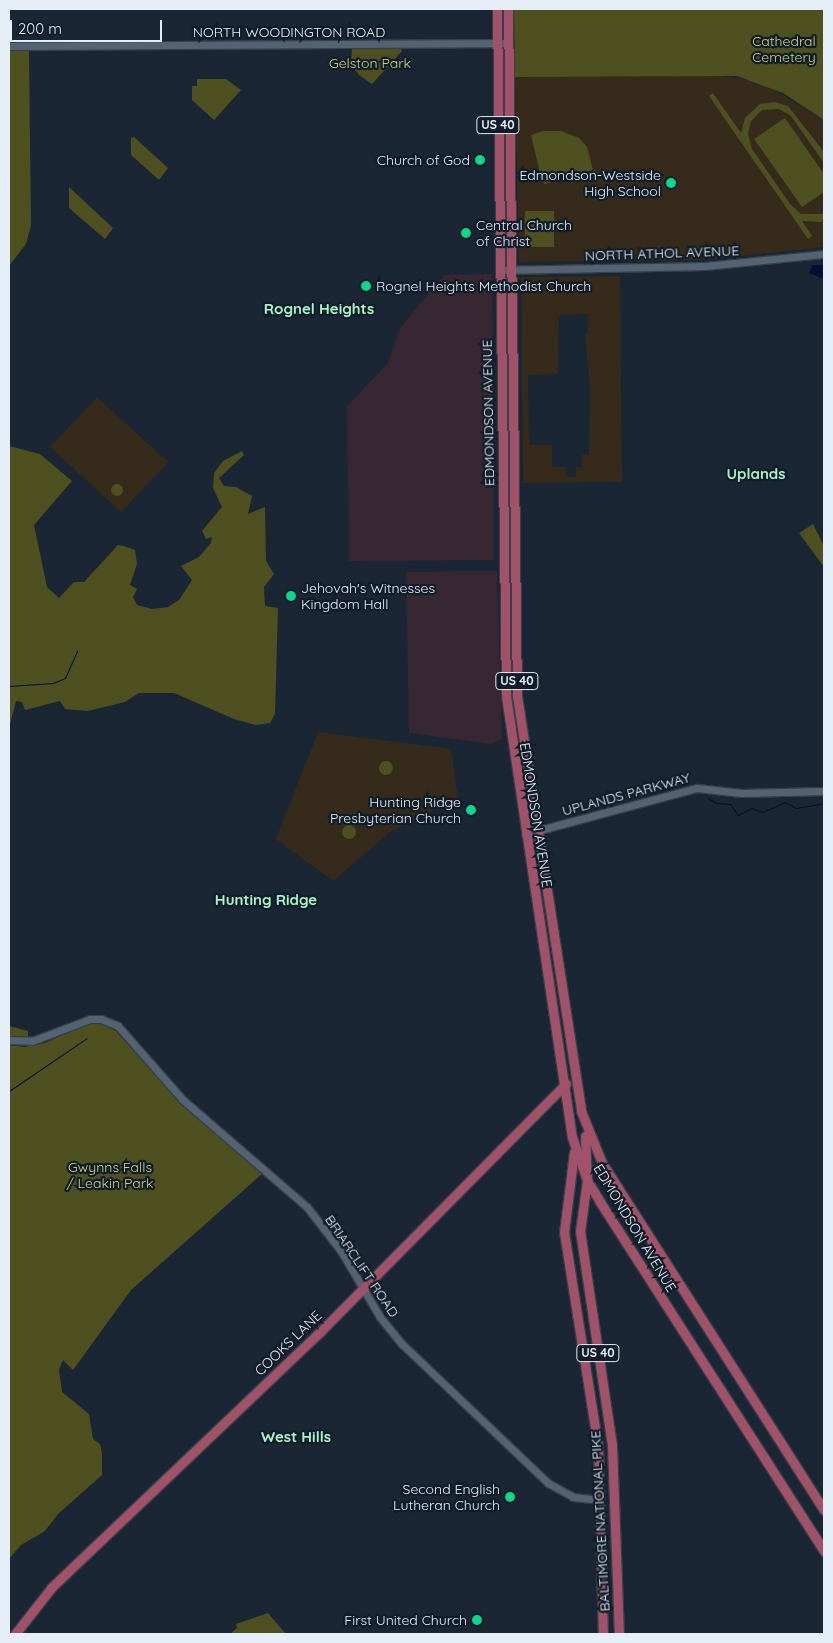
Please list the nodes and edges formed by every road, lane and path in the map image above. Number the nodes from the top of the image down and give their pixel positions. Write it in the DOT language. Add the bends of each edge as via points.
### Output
graph roads {
  1 [pos="497,9"];
  2 [pos="508,9"];
  3 [pos="497,43"];
  4 [pos="509,43"];
  5 [pos="9,46"];
  6 [pos="824,254"];
  7 [pos="500,270"];
  8 [pos="511,270"];
  9 [pos="824,791"];
  10 [pos="537,831"];
  11 [pos="525,834"];
  12 [pos="9,1040"];
  13 [pos="574,1067"];
  14 [pos="564,1085"];
  15 [pos="581,1111"];
  16 [pos="572,1137"];
  17 [pos="587,1180"];
  18 [pos="363,1289"];
  19 [pos="601,1500"];
  20 [pos="824,1510"];
  21 [pos="824,1551"];
  22 [pos="15,1634"];
  23 [pos="604,1634"];
  24 [pos="619,1634"];
  1 -- 3 [label="main road, EDMONDSON AVENUE / US 40"];
  2 -- 4 [label="main road, EDMONDSON AVENUE / US 40"];
  3 -- 4 [label="street, NORTH WOODINGTON ROAD"];
  3 -- 5 [label="street, NORTH WOODINGTON ROAD"];
  3 -- 7 [label="main road, EDMONDSON AVENUE / US 40"];
  4 -- 8 [label="main road, EDMONDSON AVENUE / US 40"];
  6 -- 8 [label="street, NORTH ATHOL AVENUE" via="705,266"];
  7 -- 8 [label="street, NORTH ATHOL AVENUE"];
  7 -- 11 [label="main road, EDMONDSON AVENUE / US 40" via="506,696"];
  8 -- 10 [label="main road, EDMONDSON AVENUE / US 40" via="517,688"];
  9 -- 10 [label="street, UPLANDS PARKWAY" via="742,793 697,788"];
  10 -- 11 [label="street, UPLANDS PARKWAY"];
  10 -- 13 [label="main road, EDMONDSON AVENUE / US 40"];
  11 -- 14 [label="main road, EDMONDSON AVENUE / US 40"];
  12 -- 18 [label="street, BRIARCLIFT ROAD" via="32,1041 95,1018 110,1021 122,1029 183,1100 307,1207 341,1251"];
  13 -- 14 [label="main road, COOKS LANE"];
  13 -- 15 [label="main road, EDMONDSON AVENUE / US 40"];
  14 -- 16 [label="main road, EDMONDSON AVENUE / US 40"];
  14 -- 18 [label="main road, COOKS LANE"];
  15 -- 17 [label="main road, BALTIMORE NATIONAL PIKE / US 40"];
  15 -- 20 [label="main road, EDMONDSON AVENUE" via="602,1163"];
  16 -- 17 [label="main road, EDMONDSON AVENUE"];
  16 -- 19 [label="main road, BALTIMORE NATIONAL PIKE / US 40" via="574,1161 564,1232 595,1426"];
  17 -- 21 [label="main road, EDMONDSON AVENUE"];
  17 -- 24 [label="main road, BALTIMORE NATIONAL PIKE / US 40" via="580,1231 612,1445"];
  18 -- 19 [label="street, BRIARCLIFT ROAD" via="402,1344 548,1483 573,1497"];
  18 -- 22 [label="main road, COOKS LANE" via="52,1587"];
  19 -- 23 [label="main road, BALTIMORE NATIONAL PIKE / US 40"];
}
